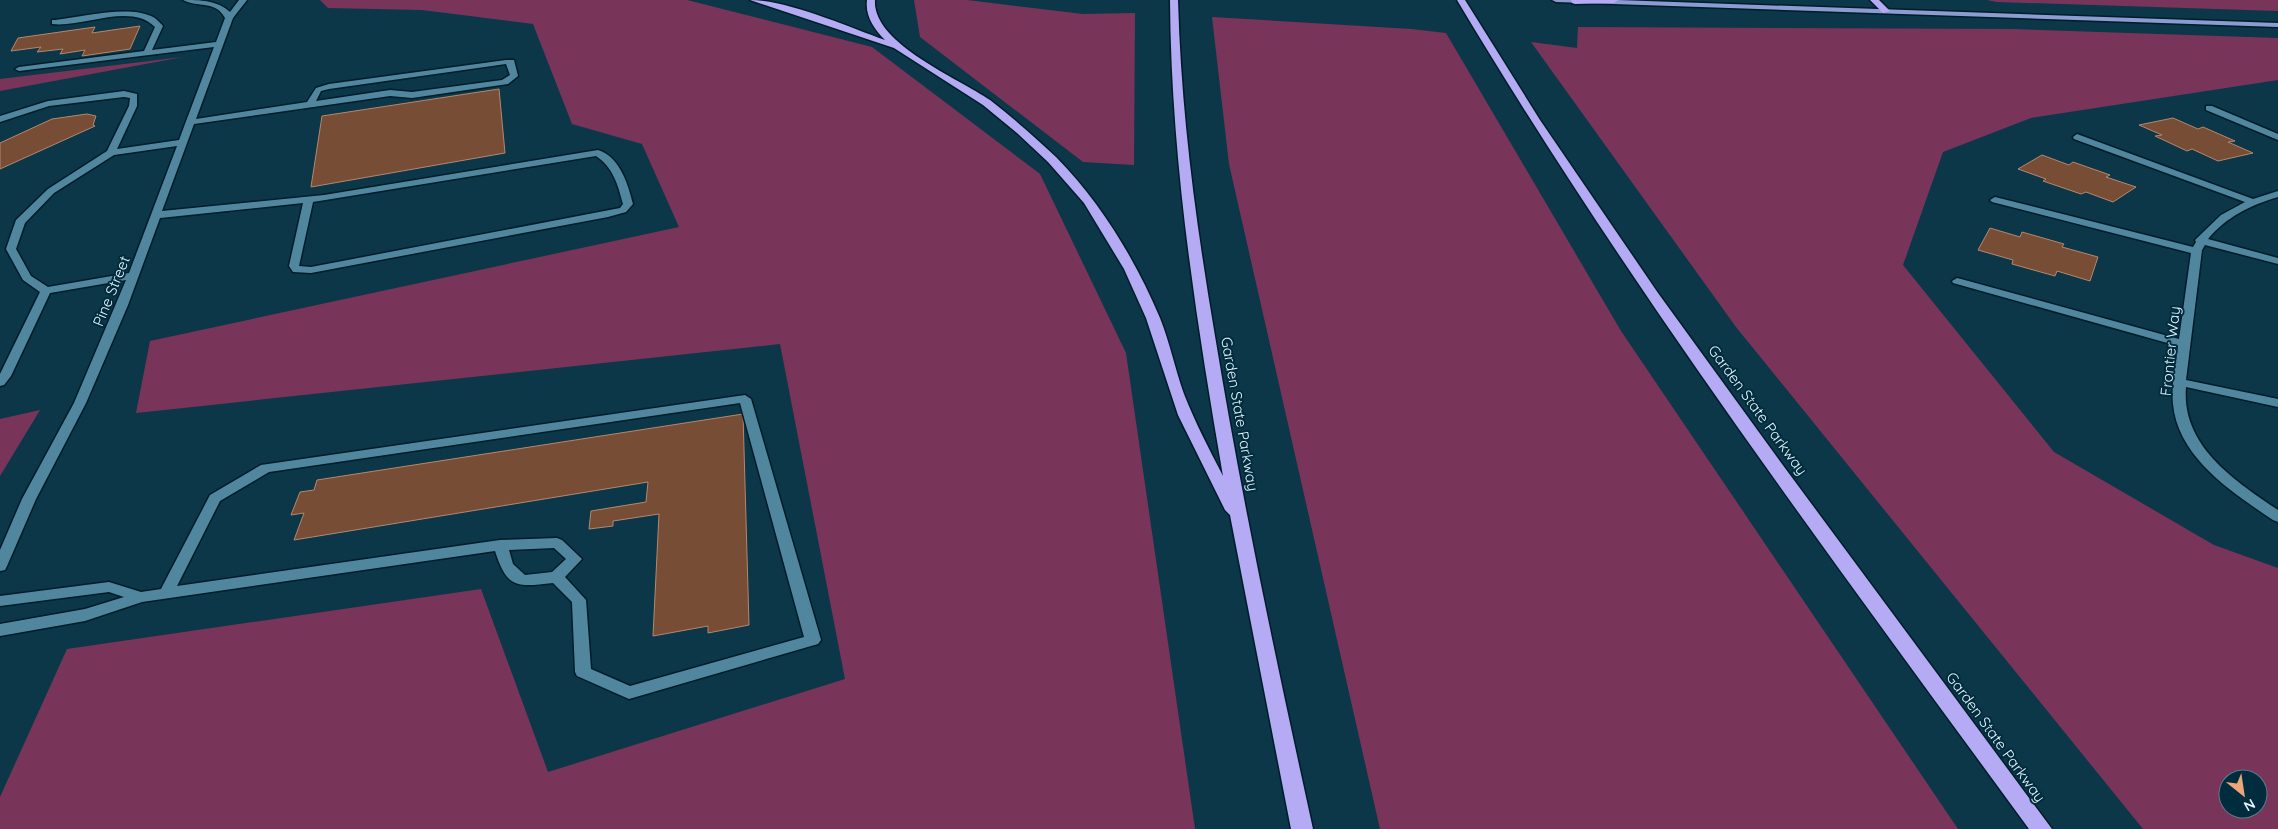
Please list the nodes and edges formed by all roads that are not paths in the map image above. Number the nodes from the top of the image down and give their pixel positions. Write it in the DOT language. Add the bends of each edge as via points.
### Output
graph roads {
  1 [pos="187,0"];
  2 [pos="244,0"];
  3 [pos="754,0"];
  4 [pos="871,0"];
  5 [pos="1556,0"];
  6 [pos="1614,0"];
  7 [pos="1874,0"];
  8 [pos="1575,1"];
  9 [pos="1464,4"];
  10 [pos="1174,7"];
  11 [pos="1886,11"];
  12 [pos="229,18"];
  13 [pos="56,22"];
  14 [pos="2278,25"];
  15 [pos="220,44"];
  16 [pos="902,50"];
  17 [pos="147,53"];
  18 [pos="19,70"];
  19 [pos="312,104"];
  20 [pos="2209,108"];
  21 [pos="0,119"];
  22 [pos="191,122"];
  23 [pos="2077,137"];
  24 [pos="2278,137"];
  25 [pos="183,142"];
  26 [pos="111,153"];
  27 [pos="2276,196"];
  28 [pos="309,199"];
  29 [pos="1996,200"];
  30 [pos="2253,202"];
  31 [pos="156,215"];
  32 [pos="2198,246"];
  33 [pos="2278,260"];
  34 [pos="134,275"];
  35 [pos="1957,281"];
  36 [pos="46,291"];
  37 [pos="2185,344"];
  38 [pos="0,382"];
  39 [pos="2180,382"];
  40 [pos="2278,403"];
  41 [pos="2278,517"];
  42 [pos="1242,527"];
  43 [pos="500,545"];
  44 [pos="0,566"];
  45 [pos="556,577"];
  46 [pos="166,593"];
  47 [pos="141,597"];
  48 [pos="0,601"];
  49 [pos="0,630"];
  50 [pos="1302,829"];
  51 [pos="2041,829"];
  1 -- 12 [label="street" via="222,8"];
  2 -- 12 [label="street, Pine Street"];
  3 -- 16 [label="highway" via="819,18"];
  4 -- 16 [label="highway" via="874,20"];
  5 -- 8 [label="main road"];
  6 -- 8 [label="highway"];
  7 -- 11 [label="highway"];
  8 -- 11 [label="main road"];
  9 -- 51 [label="highway, Garden State Parkway" via="1576,182 1692,350"];
  10 -- 42 [label="highway, Garden State Parkway" via="1181,142 1188,205 1217,395"];
  11 -- 14 [label="main road"];
  12 -- 15 [label="street, Pine Street"];
  13 -- 17 [label="street" via="107,16 150,18 159,26"];
  15 -- 17 [label="street"];
  15 -- 22 [label="street, Pine Street"];
  16 -- 42 [label="highway" via="962,85 1006,118 1056,164 1086,198 1134,273 1163,344 1179,400"];
  17 -- 18 [label="street"];
  19 -- 19 [label="street" via="315,92 321,87 506,62 513,66 514,76 494,84"];
  19 -- 22 [label="street"];
  20 -- 24 [label="street"];
  21 -- 26 [label="street" via="48,104 124,94 134,96 133,106"];
  22 -- 25 [label="street, Pine Street"];
  23 -- 30 [label="street"];
  25 -- 26 [label="street"];
  25 -- 31 [label="street, Pine Street"];
  26 -- 36 [label="street" via="51,192 20,222 11,248 27,278"];
  27 -- 30 [label="street"];
  28 -- 28 [label="street" via="598,154 608,159 622,182 628,204 623,210 608,214 297,270 294,266"];
  28 -- 31 [label="street"];
  29 -- 32 [label="street"];
  30 -- 32 [label="street" via="2207,231"];
  31 -- 34 [label="street, Pine Street"];
  32 -- 33 [label="street"];
  32 -- 37 [label="street, Frontier Way"];
  34 -- 36 [label="street"];
  34 -- 44 [label="street, Pine Street" via="80,402 29,499"];
  35 -- 37 [label="street"];
  36 -- 38 [label="street"];
  37 -- 39 [label="street, Frontier Way"];
  39 -- 40 [label="street"];
  39 -- 41 [label="street, Frontier Way" via="2180,408 2197,447 2224,477"];
  42 -- 50 [label="highway, Garden State Parkway"];
  43 -- 45 [label="street" via="507,566 522,581"];
  43 -- 45 [label="street" via="557,543 575,559"];
  43 -- 46 [label="street"];
  45 -- 46 [label="street" via="580,600 583,672 629,693 814,640 746,399 266,468 215,498"];
  46 -- 47 [label="street"];
  47 -- 48 [label="street" via="109,587"];
  47 -- 49 [label="street" via="86,615"];
}
